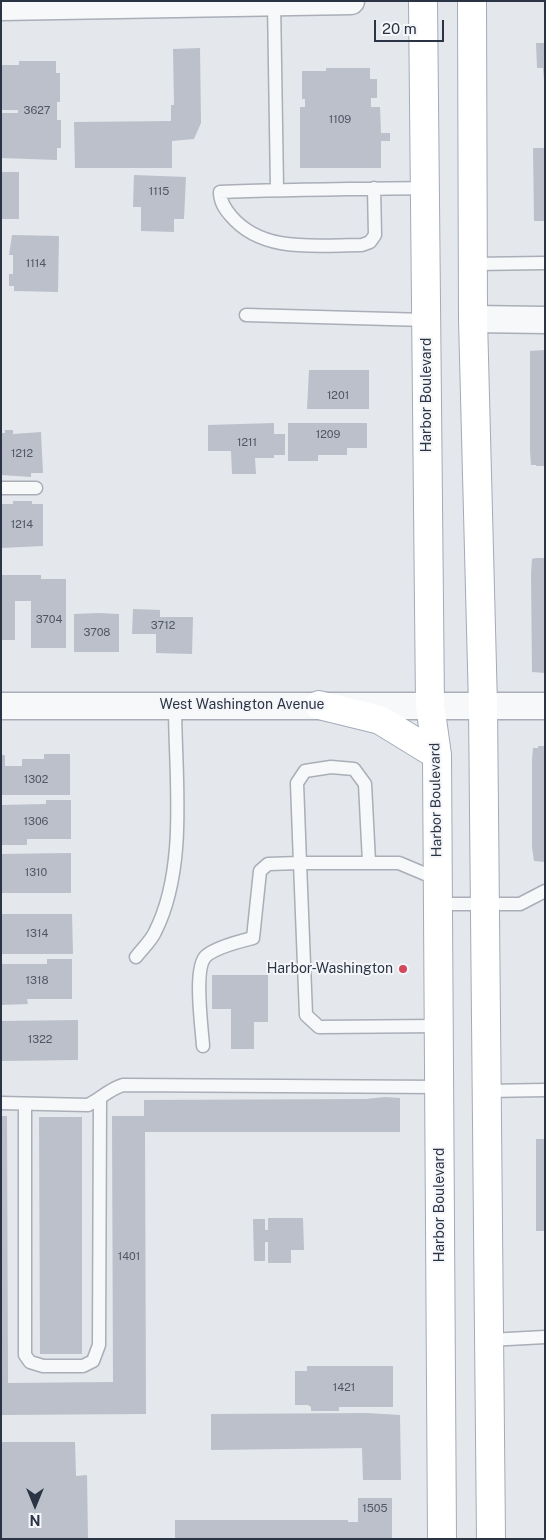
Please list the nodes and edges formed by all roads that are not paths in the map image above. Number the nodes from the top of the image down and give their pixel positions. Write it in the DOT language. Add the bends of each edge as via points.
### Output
graph roads {
  1 [pos="351,1"];
  2 [pos="423,1"];
  3 [pos="472,1"];
  4 [pos="274,2"];
  5 [pos="1,7"];
  6 [pos="374,188"];
  7 [pos="425,188"];
  8 [pos="277,189"];
  9 [pos="545,263"];
  10 [pos="474,264"];
  11 [pos="246,315"];
  12 [pos="473,319"];
  13 [pos="426,320"];
  14 [pos="545,320"];
  15 [pos="1,488"];
  16 [pos="36,488"];
  17 [pos="175,705"];
  18 [pos="319,705"];
  19 [pos="430,705"];
  20 [pos="1,706"];
  21 [pos="483,706"];
  22 [pos="545,706"];
  23 [pos="437,755"];
  24 [pos="369,862"];
  25 [pos="300,863"];
  26 [pos="545,891"];
  27 [pos="437,892"];
  28 [pos="485,905"];
  29 [pos="136,957"];
  30 [pos="439,1026"];
  31 [pos="202,1046"];
  32 [pos="439,1088"];
  33 [pos="545,1090"];
  34 [pos="486,1091"];
  35 [pos="100,1099"];
  36 [pos="1,1103"];
  37 [pos="25,1104"];
  38 [pos="545,1337"];
  39 [pos="489,1340"];
  40 [pos="442,1539"];
  41 [pos="491,1539"];
  1 -- 4 [label="street"];
  2 -- 7 [label="main road, Harbor Boulevard"];
  3 -- 10 [label="main road"];
  4 -- 5 [label="street"];
  4 -- 8 [label="lane"];
  6 -- 7 [label="lane"];
  6 -- 8 [label="lane"];
  6 -- 8 [label="lane" via="375,234 370,242 362,245 287,245 257,237 242,230 220,197 220,192"];
  7 -- 13 [label="main road, Harbor Boulevard"];
  9 -- 10 [label="lane"];
  10 -- 12 [label="main road"];
  11 -- 13 [label="lane"];
  12 -- 14 [label="street"];
  12 -- 21 [label="main road"];
  13 -- 19 [label="main road, Harbor Boulevard"];
  15 -- 16 [label="lane"];
  17 -- 18 [label="street, West Washington Avenue"];
  17 -- 20 [label="street, West Washington Avenue"];
  17 -- 29 [label="lane" via="176,845 173,882 154,934"];
  18 -- 19 [label="street, West Washington Avenue"];
  18 -- 23 [label="main road" via="380,720"];
  19 -- 21 [label="street, West Washington Avenue"];
  19 -- 23 [label="main road, Harbor Boulevard"];
  21 -- 22 [label="street, West Washington Avenue"];
  21 -- 28 [label="main road"];
  23 -- 27 [label="main road, Harbor Boulevard"];
  24 -- 25 [label="lane"];
  24 -- 25 [label="lane" via="364,784 354,769 331,767 305,771 297,783"];
  24 -- 27 [label="lane" via="400,863"];
  25 -- 30 [label="lane" via="306,1016 319,1027"];
  25 -- 31 [label="lane" via="268,864 260,871 253,938 206,956 199,971"];
  26 -- 28 [label="lane" via="520,904"];
  27 -- 28 [label="lane"];
  27 -- 30 [label="main road, Harbor Boulevard"];
  28 -- 34 [label="main road"];
  30 -- 32 [label="main road, Harbor Boulevard"];
  32 -- 35 [label="lane" via="123,1085 111,1089"];
  32 -- 40 [label="main road, Harbor Boulevard"];
  33 -- 34 [label="lane"];
  34 -- 39 [label="main road"];
  35 -- 37 [label="lane" via="88,1104"];
  35 -- 37 [label="lane" via="99,1345 93,1361 83,1366 43,1366 30,1362 25,1355"];
  36 -- 37 [label="lane"];
  38 -- 39 [label="lane"];
  39 -- 41 [label="main road"];
}
